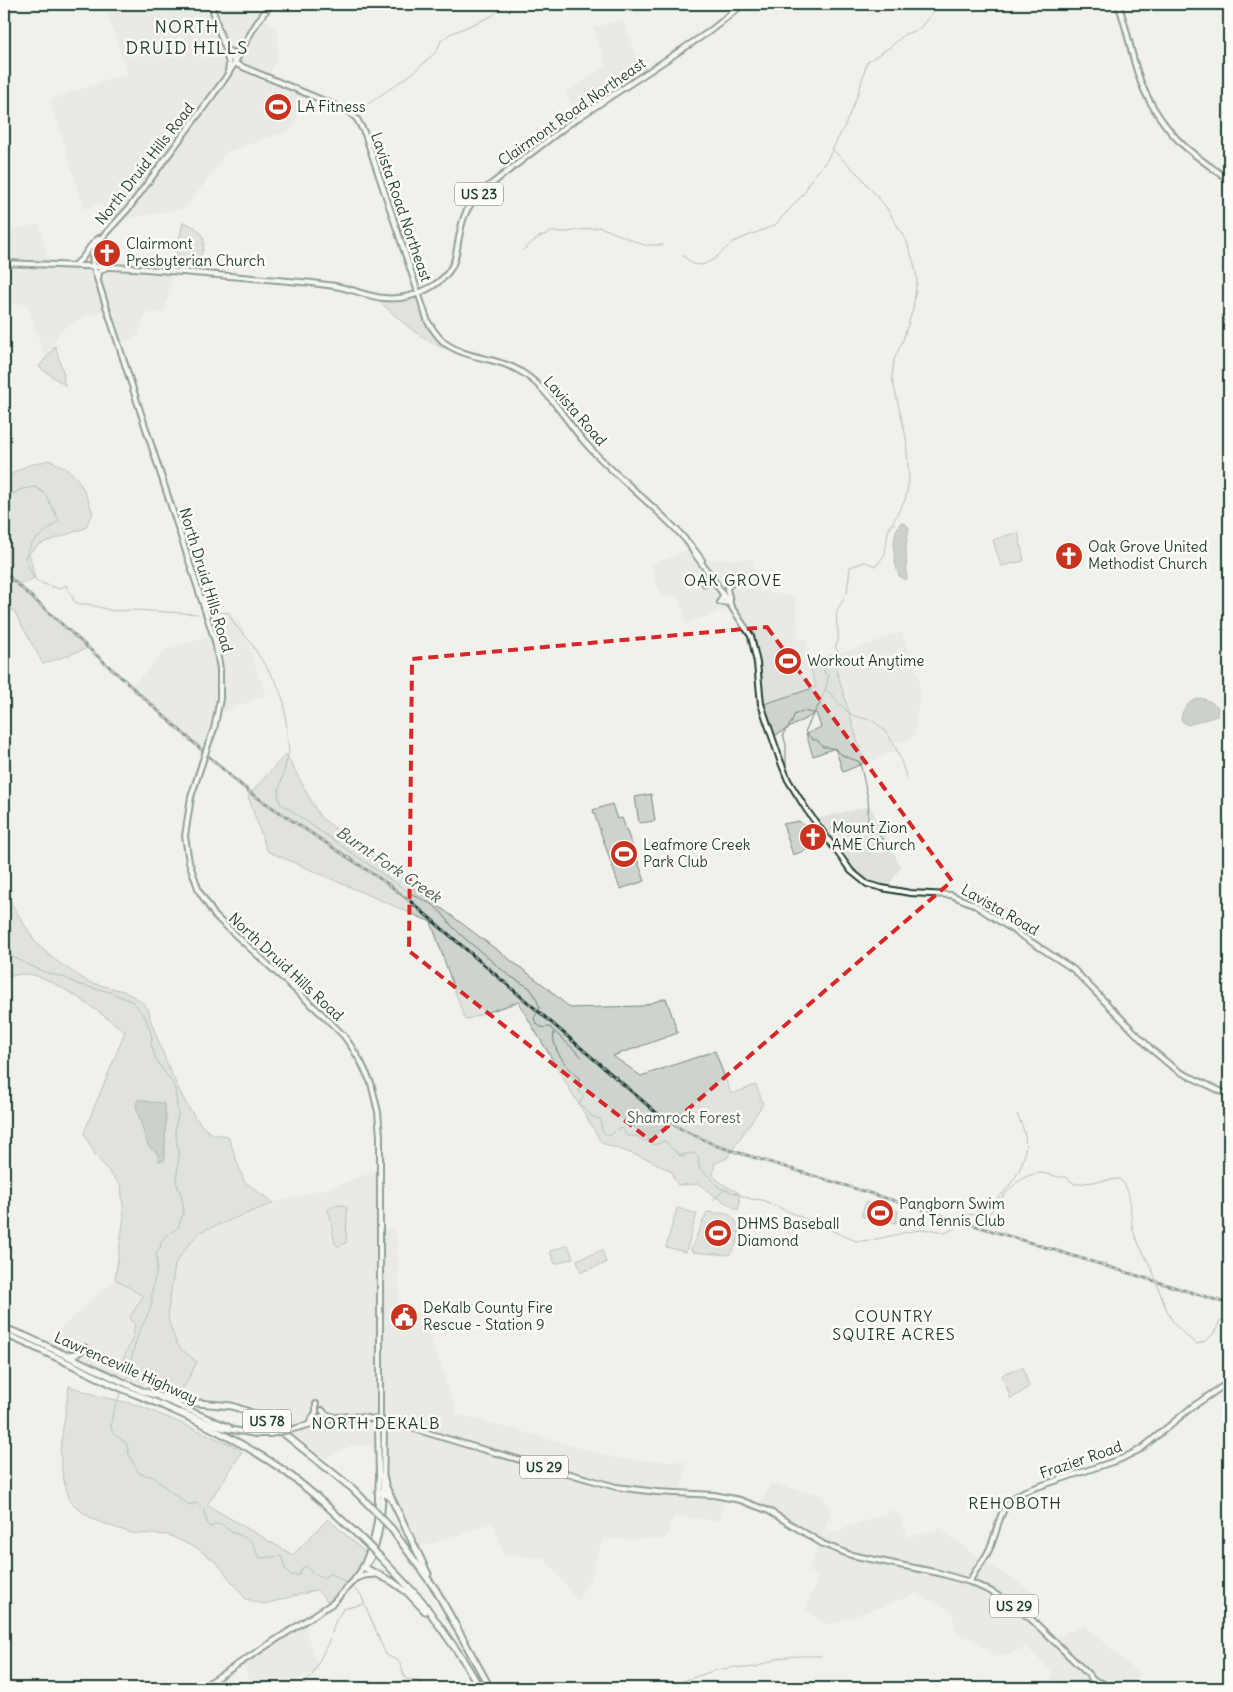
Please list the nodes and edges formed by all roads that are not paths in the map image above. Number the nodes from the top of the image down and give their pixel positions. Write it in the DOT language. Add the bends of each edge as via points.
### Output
graph roads {
  1 [pos="211,4"];
  2 [pos="272,4"];
  3 [pos="743,4"];
  4 [pos="1118,4"];
  5 [pos="224,45"];
  6 [pos="243,49"];
  7 [pos="227,50"];
  8 [pos="236,62"];
  9 [pos="227,76"];
  10 [pos="1229,180"];
  11 [pos="104,233"];
  12 [pos="4,263"];
  13 [pos="73,265"];
  14 [pos="92,266"];
  15 [pos="108,267"];
  16 [pos="98,284"];
  17 [pos="418,292"];
  18 [pos="709,573"];
  19 [pos="734,582"];
  20 [pos="705,584"];
  21 [pos="723,594"];
  22 [pos="730,604"];
  23 [pos="1229,1095"];
  24 [pos="4,1328"];
  25 [pos="4,1334"];
  26 [pos="64,1355"];
  27 [pos="89,1367"];
  28 [pos="1229,1382"];
  29 [pos="116,1383"];
  30 [pos="130,1389"];
  31 [pos="142,1392"];
  32 [pos="316,1404"];
  33 [pos="167,1407"];
  34 [pos="322,1410"];
  35 [pos="337,1417"];
  36 [pos="380,1420"];
  37 [pos="309,1424"];
  38 [pos="238,1431"];
  39 [pos="383,1476"];
  40 [pos="380,1492"];
  41 [pos="392,1498"];
  42 [pos="363,1567"];
  43 [pos="376,1574"];
  44 [pos="354,1581"];
  45 [pos="970,1582"];
  46 [pos="436,1590"];
  47 [pos="441,1626"];
  48 [pos="1094,1681"];
  49 [pos="201,1688"];
  50 [pos="480,1688"];
  51 [pos="490,1688"];
  52 [pos="1099,1688"];
  53 [pos="1108,1688"];
  1 -- 5 [label="main road, Lavista Road Northeast"];
  2 -- 6 [label="main road, North Druid Hills Road" via="260,17"];
  3 -- 17 [label="main road, Clairmont Road Northeast / US 23" via="710,31 569,124 481,192 462,220 455,259 449,272 437,283"];
  4 -- 10 [label="main road" via="1147,96 1178,140"];
  5 -- 7 [label="main road, Lavista Road Northeast"];
  5 -- 9 [label="main road" via="229,66"];
  6 -- 7 [label="main road" via="235,53"];
  6 -- 8 [label="main road, North Druid Hills Road"];
  7 -- 8 [label="main road, Lavista Road Northeast"];
  8 -- 9 [label="main road, North Druid Hills Road"];
  8 -- 17 [label="main road, Lavista Road Northeast" via="346,110 357,119 365,134"];
  9 -- 11 [label="main road, North Druid Hills Road" via="132,203"];
  11 -- 13 [label="main road" via="93,242 81,261"];
  11 -- 14 [label="main road, North Druid Hills Road" via="93,250"];
  12 -- 13 [label="main road, US 23"];
  13 -- 14 [label="main road, US 23"];
  14 -- 15 [label="main road, US 23"];
  14 -- 16 [label="main road, North Druid Hills Road"];
  15 -- 16 [label="main road" via="99,272"];
  15 -- 17 [label="main road, Clairmont Road Northeast / US 23" via="325,285 396,298"];
  16 -- 36 [label="main road, North Druid Hills Road, bridge" via="215,641 220,669 220,699 214,729 191,797 185,836 188,862 199,891 215,916 344,1036 371,1083 380,1136"];
  17 -- 18 [label="main road, Lavista Road" via="428,322 444,342 464,353 506,364 538,384 589,448 692,545"];
  18 -- 20 [label="main road"];
  18 -- 21 [label="main road, Lavista Road"];
  19 -- 22 [label="main road" via="727,589"];
  21 -- 22 [label="main road, Lavista Road"];
  21 -- 22 [label="main road" via="720,602"];
  22 -- 23 [label="main road, Lavista Road" via="751,636 761,704 788,780 851,871 867,884 916,893 951,895 973,904 1073,969 1170,1065"];
  24 -- 26 [label="highway, Lawrenceville Highway / US 29"];
  25 -- 29 [label="highway, Lawrenceville Highway / US 29"];
  26 -- 27 [label="highway, Lawrenceville Highway / US 29"];
  26 -- 27 [label="highway" via="85,1348 82,1357"];
  27 -- 29 [label="highway, Lawrenceville Highway / US 29"];
  28 -- 45 [label="main road, Frazier Road" via="1132,1455 1015,1497 1002,1512 989,1550"];
  29 -- 30 [label="highway, Lawrenceville Highway / US 29"];
  30 -- 31 [label="highway, Lawrenceville Highway / US 29"];
  30 -- 33 [label="highway, Lawrenceville Highway / US 29"];
  31 -- 38 [label="main road, Lawrenceville Highway / US 29"];
  31 -- 46 [label="highway, US 78, bridge" via="175,1401 232,1406 272,1424 368,1504 391,1528"];
  32 -- 37 [label="main road" via="316,1412"];
  33 -- 38 [label="main road, Lawrenceville Highway / US 29"];
  33 -- 47 [label="highway, US 78, bridge" via="219,1432 282,1470 315,1495 380,1557"];
  34 -- 35 [label="main road"];
  35 -- 36 [label="main road, Lawrenceville Highway / US 29"];
  35 -- 37 [label="main road, Lawrenceville Highway / US 29"];
  36 -- 39 [label="main road, North Druid Hills Road" via="384,1429"];
  36 -- 40 [label="main road, North Druid Hills Road"];
  36 -- 45 [label="main road, Lawrenceville Highway / US 29" via="616,1487 740,1500 769,1511 822,1544 850,1556 933,1571"];
  37 -- 38 [label="main road, Lawrenceville Highway / US 29, bridge" via="270,1434"];
  39 -- 40 [label="main road, North Druid Hills Road"];
  39 -- 41 [label="highway"];
  40 -- 41 [label="highway"];
  40 -- 42 [label="main road, North Druid Hills Road" via="378,1539 368,1564"];
  41 -- 46 [label="highway"];
  42 -- 43 [label="highway"];
  42 -- 44 [label="main road, North Druid Hills Road"];
  43 -- 44 [label="highway" via="364,1575"];
  43 -- 47 [label="highway" via="407,1592"];
  44 -- 49 [label="main road, North Druid Hills Road" via="333,1604"];
  45 -- 48 [label="main road, Lawrenceville Highway / US 29" via="997,1595 1024,1614"];
  46 -- 51 [label="highway, US 78"];
  47 -- 50 [label="highway, US 78"];
  48 -- 52 [label="main road, Lawrenceville Highway / US 29"];
  48 -- 53 [label="main road, Lawrenceville Highway / US 29"];
}
